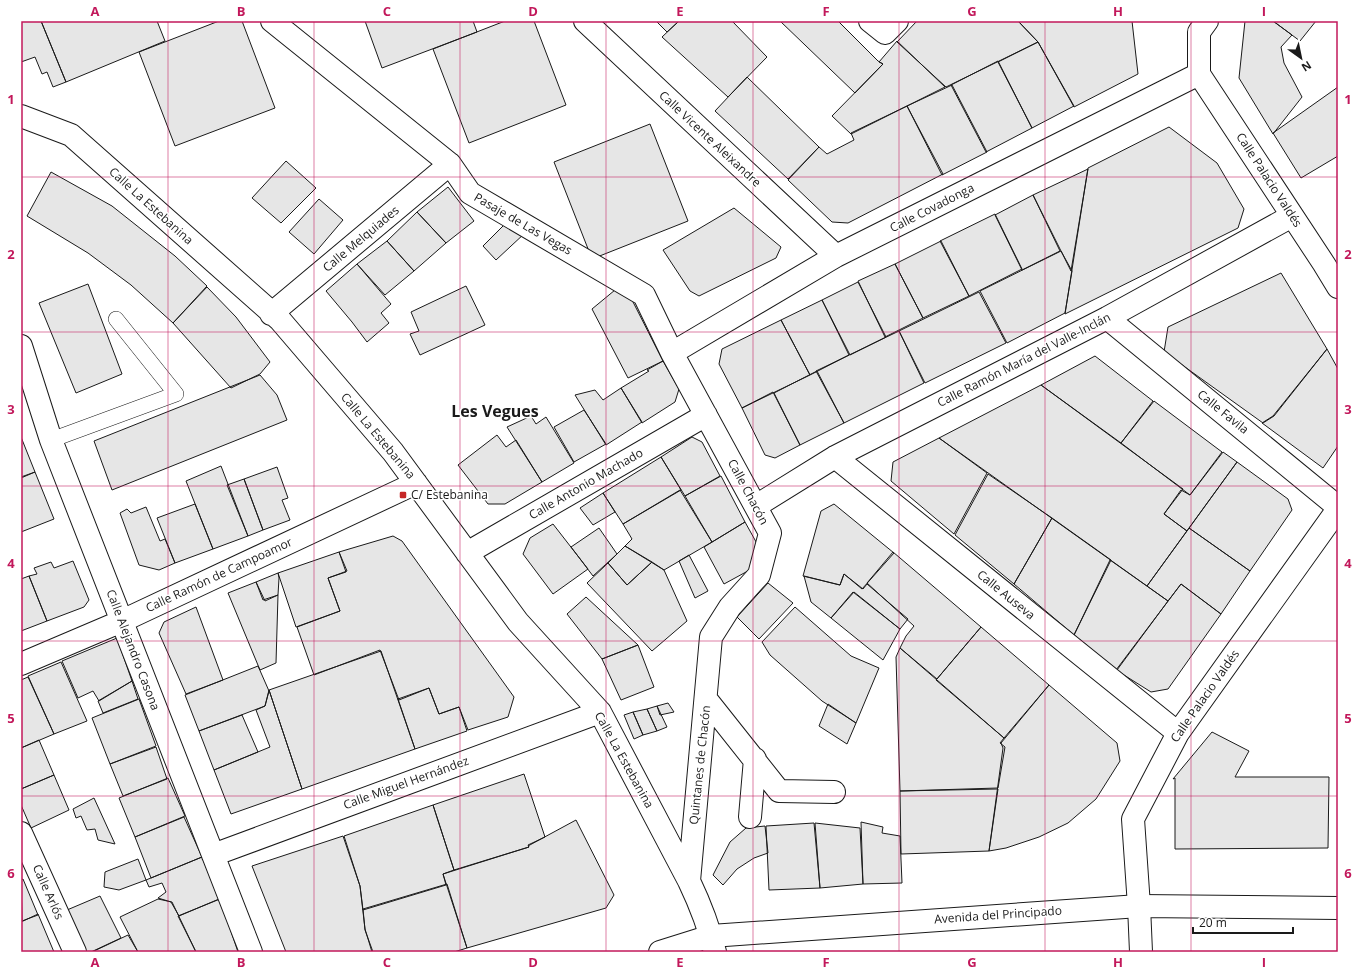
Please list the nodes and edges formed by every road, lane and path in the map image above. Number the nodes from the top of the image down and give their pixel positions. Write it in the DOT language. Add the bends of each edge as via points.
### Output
graph roads {
  1 [pos="272,21"];
  2 [pos="585,21"];
  3 [pos="870,21"];
  4 [pos="897,21"];
  5 [pos="1198,25"];
  6 [pos="1199,74"];
  7 [pos="21,116"];
  8 [pos="450,164"];
  9 [pos="1292,216"];
  10 [pos="836,256"];
  11 [pos="1338,287"];
  12 [pos="271,314"];
  13 [pos="1107,318"];
  14 [pos="116,319"];
  15 [pos="21,346"];
  16 [pos="672,353"];
  17 [pos="706,415"];
  18 [pos="51,440"];
  19 [pos="835,457"];
  20 [pos="416,483"];
  21 [pos="756,506"];
  22 [pos="1338,508"];
  23 [pos="467,553"];
  24 [pos="122,621"];
  25 [pos="21,664"];
  26 [pos="706,699"];
  27 [pos="600,712"];
  28 [pos="1178,733"];
  29 [pos="755,759"];
  30 [pos="834,792"];
  31 [pos="750,817"];
  32 [pos="21,833"];
  33 [pos="213,855"];
  34 [pos="689,880"];
  35 [pos="1139,906"];
  36 [pos="1338,908"];
  37 [pos="713,944"];
  38 [pos="75,952"];
  39 [pos="251,952"];
  40 [pos="660,952"];
  41 [pos="1142,952"];
  1 -- 8 [label="street, Pasaje de Las Vegas"];
  2 -- 10 [label="street, Calle Vicente Aleixandre"];
  3 -- 4 [label="street" via="885,33"];
  5 -- 6 [label="street"];
  6 -- 9 [label="street, Calle Palacio Valdés"];
  6 -- 10 [label="street, Calle Covadonga"];
  7 -- 12 [label="street, Calle La Estebanina" via="71,135"];
  8 -- 12 [label="street, Calle Melquiades"];
  8 -- 16 [label="street, Pasaje de Las Vegas" via="470,193 644,295"];
  9 -- 11 [label="street, Calle Palacio Valdés"];
  9 -- 13 [label="street, Calle Ramón María del Valle-Inclán"];
  10 -- 16 [label="street, Calle Covadonga"];
  12 -- 20 [label="street, Calle La Estebanina" via="280,320 393,452"];
  13 -- 19 [label="street, Calle Ramón María del Valle-Inclán"];
  13 -- 22 [label="street, Calle Favila"];
  14 -- 18 [label="lane" via="176,394"];
  15 -- 18 [label="street, Calle Alejandro Casona"];
  16 -- 17 [label="street, Calle Chacón"];
  17 -- 21 [label="street, Calle Chacón"];
  17 -- 23 [label="street, Calle Antonio Machado"];
  18 -- 24 [label="street, Calle Alejandro Casona"];
  19 -- 21 [label="street, Calle Ramón María del Valle-Inclán"];
  19 -- 28 [label="street, Calle Auseva"];
  20 -- 23 [label="street, Calle La Estebanina"];
  20 -- 24 [label="street, Calle Ramón de Campoamor"];
  21 -- 26 [label="street, Calle Chacón" via="770,532 763,561 759,575 730,607 711,636"];
  22 -- 28 [label="street, Calle Palacio Valdés"];
  23 -- 27 [label="street, Calle La Estebanina" via="518,622"];
  24 -- 25 [label="street, Calle Ramón de Campoamor"];
  24 -- 33 [label="street, Calle Alejandro Casona"];
  26 -- 29 [label="street, Quintanes de Chacón"];
  26 -- 34 [label="street, Quintanes de Chacón"];
  27 -- 33 [label="street, Calle Miguel Hernández"];
  27 -- 34 [label="street, Calle La Estebanina"];
  28 -- 35 [label="street, Calle Palacio Valdés" via="1133,819"];
  29 -- 30 [label="street, Quintanes de Chacón" via="779,790"];
  29 -- 31 [label="street"];
  32 -- 38 [label="street, Calle Arlós"];
  33 -- 39 [label="street, Calle Alejandro Casona"];
  34 -- 37 [label="street, Calle La Estebanina" via="701,906"];
  35 -- 36 [label="street, Avenida del Principado"];
  35 -- 37 [label="street, Avenida del Principado"];
  35 -- 41 [label="street, Calle Palacio Valdés"];
  37 -- 40 [label="street, Avenida del Principado"];
}
